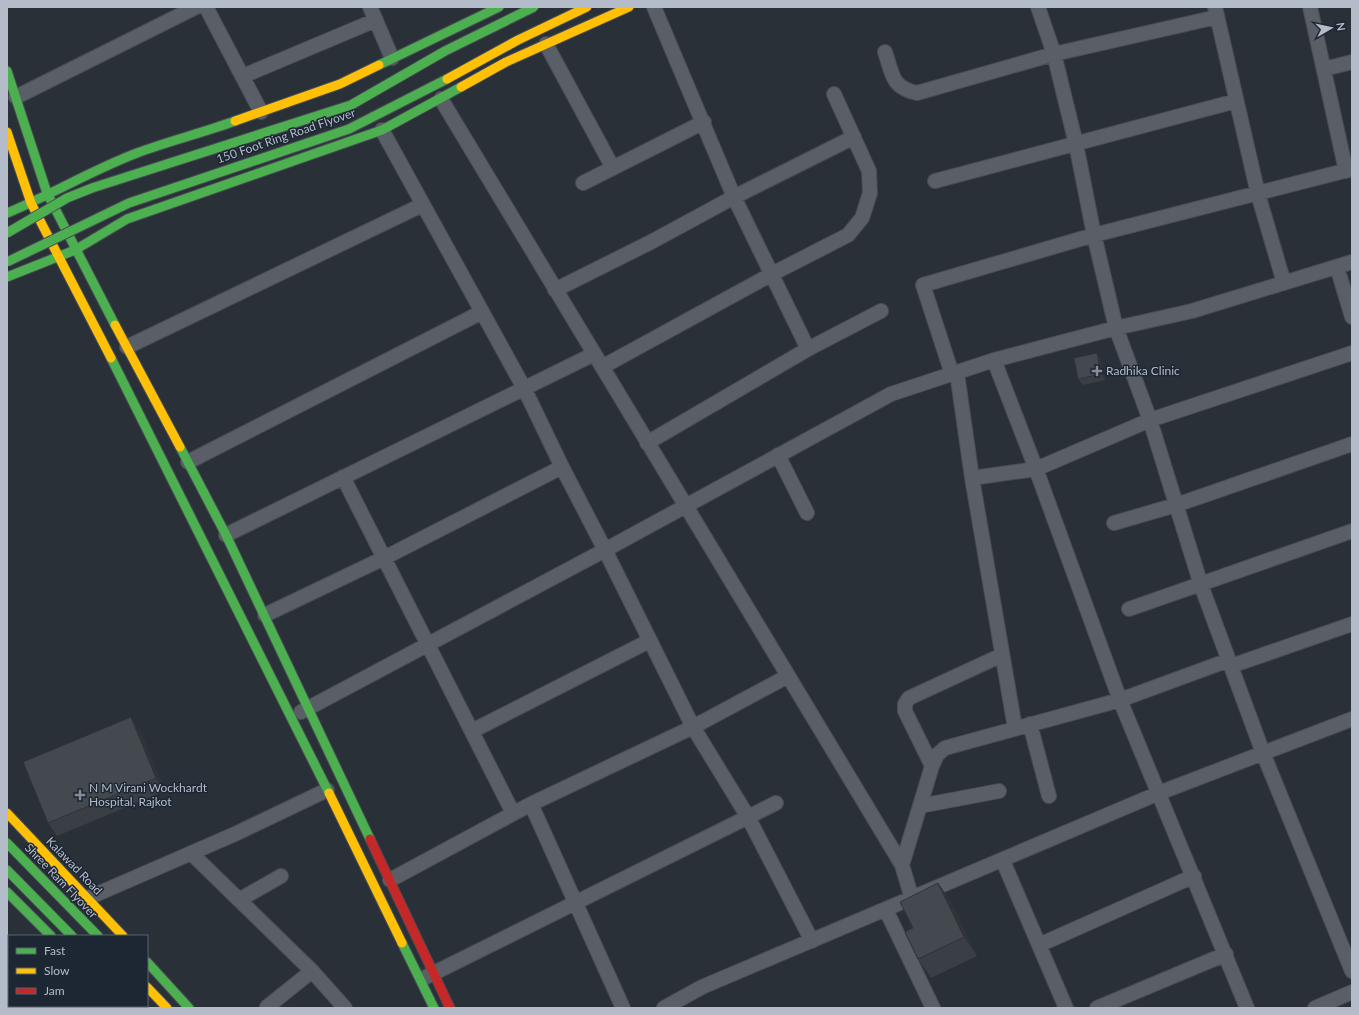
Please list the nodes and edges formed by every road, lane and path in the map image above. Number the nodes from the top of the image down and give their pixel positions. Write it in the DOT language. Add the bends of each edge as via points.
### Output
graph roads {
  1 [pos="196,7"];
  2 [pos="206,7"];
  3 [pos="370,7"];
  4 [pos="499,7"];
  5 [pos="534,7"];
  6 [pos="587,7"];
  7 [pos="630,7"];
  8 [pos="654,7"];
  9 [pos="1038,7"];
  10 [pos="1310,7"];
  11 [pos="1216,12"];
  12 [pos="376,20"];
  13 [pos="546,44"];
  14 [pos="885,52"];
  15 [pos="1054,54"];
  16 [pos="392,58"];
  17 [pos="1352,62"];
  18 [pos="1324,69"];
  19 [pos="7,71"];
  20 [pos="243,76"];
  21 [pos="834,94"];
  22 [pos="16,97"];
  23 [pos="441,98"];
  24 [pos="1236,101"];
  25 [pos="261,112"];
  26 [pos="704,122"];
  27 [pos="382,130"];
  28 [pos="7,132"];
  29 [pos="854,137"];
  30 [pos="1076,144"];
  31 [pos="613,168"];
  32 [pos="1349,170"];
  33 [pos="935,181"];
  34 [pos="583,183"];
  35 [pos="47,193"];
  36 [pos="1258,194"];
  37 [pos="734,197"];
  38 [pos="31,203"];
  39 [pos="422,205"];
  40 [pos="7,213"];
  41 [pos="7,233"];
  42 [pos="1094,235"];
  43 [pos="75,250"];
  44 [pos="59,257"];
  45 [pos="7,262"];
  46 [pos="1352,262"];
  47 [pos="1337,267"];
  48 [pos="772,274"];
  49 [pos="7,277"];
  50 [pos="1284,283"];
  51 [pos="555,290"];
  52 [pos="881,311"];
  53 [pos="482,312"];
  54 [pos="1352,317"];
  55 [pos="1116,328"];
  56 [pos="127,347"];
  57 [pos="808,349"];
  58 [pos="1352,353"];
  59 [pos="594,354"];
  60 [pos="994,360"];
  61 [pos="602,368"];
  62 [pos="954,373"];
  63 [pos="524,388"];
  64 [pos="1150,420"];
  65 [pos="647,443"];
  66 [pos="1352,444"];
  67 [pos="778,455"];
  68 [pos="188,462"];
  69 [pos="562,467"];
  70 [pos="1036,470"];
  71 [pos="343,477"];
  72 [pos="972,478"];
  73 [pos="685,505"];
  74 [pos="1176,506"];
  75 [pos="808,512"];
  76 [pos="1114,523"];
  77 [pos="1352,531"];
  78 [pos="226,535"];
  79 [pos="605,550"];
  80 [pos="384,558"];
  81 [pos="1201,585"];
  82 [pos="1128,609"];
  83 [pos="265,615"];
  84 [pos="1352,624"];
  85 [pos="649,641"];
  86 [pos="428,643"];
  87 [pos="1002,655"];
  88 [pos="1230,663"];
  89 [pos="788,676"];
  90 [pos="1120,700"];
  91 [pos="309,708"];
  92 [pos="292,717"];
  93 [pos="1352,720"];
  94 [pos="1030,724"];
  95 [pos="692,727"];
  96 [pos="1015,728"];
  97 [pos="472,731"];
  98 [pos="1263,753"];
  99 [pos="932,766"];
  100 [pos="327,790"];
  101 [pos="999,791"];
  102 [pos="1159,793"];
  103 [pos="1049,796"];
  104 [pos="776,803"];
  105 [pos="531,804"];
  106 [pos="920,806"];
  107 [pos="7,813"];
  108 [pos="513,813"];
  109 [pos="748,817"];
  110 [pos="7,843"];
  111 [pos="191,853"];
  112 [pos="1003,861"];
  113 [pos="902,865"];
  114 [pos="7,870"];
  115 [pos="281,876"];
  116 [pos="1194,876"];
  117 [pos="390,880"];
  118 [pos="7,892"];
  119 [pos="88,898"];
  120 [pos="912,899"];
  121 [pos="239,900"];
  122 [pos="576,903"];
  123 [pos="886,910"];
  124 [pos="43,934"];
  125 [pos="71,935"];
  126 [pos="97,935"];
  127 [pos="122,935"];
  128 [pos="812,941"];
  129 [pos="1039,944"];
  130 [pos="1226,954"];
  131 [pos="148,963"];
  132 [pos="312,971"];
  133 [pos="1352,971"];
  134 [pos="433,974"];
  135 [pos="420,981"];
  136 [pos="148,988"];
  137 [pos="1352,992"];
  138 [pos="267,1007"];
  139 [pos="167,1008"];
  140 [pos="190,1008"];
  141 [pos="345,1008"];
  142 [pos="434,1008"];
  143 [pos="450,1008"];
  144 [pos="623,1008"];
  145 [pos="664,1008"];
  146 [pos="933,1008"];
  147 [pos="1066,1008"];
  148 [pos="1097,1008"];
  149 [pos="1247,1008"];
  150 [pos="1315,1008"];
  1 -- 22 [label="street"];
  2 -- 20 [label="street"];
  3 -- 12 [label="street"];
  4 -- 16 [label="main road"];
  5 -- 41 [label="main road, 150 Foot Ring Road Flyover, bridge" via="445,51 351,105 92,188 67,198"];
  6 -- 45 [label="main road, 150 Foot Ring Road Flyover, bridge" via="518,40 409,100 349,129 129,204"];
  7 -- 13 [label="main road"];
  8 -- 26 [label="street"];
  9 -- 15 [label="street"];
  10 -- 18 [label="street"];
  11 -- 15 [label="street"];
  11 -- 24 [label="street"];
  12 -- 16 [label="street"];
  12 -- 20 [label="street"];
  13 -- 23 [label="main road" via="506,62"];
  13 -- 31 [label="street"];
  14 -- 15 [label="street" via="896,84 906,91 917,94"];
  15 -- 30 [label="street"];
  16 -- 25 [label="main road" via="340,84"];
  17 -- 18 [label="street"];
  18 -- 32 [label="street"];
  19 -- 22 [label="main road"];
  20 -- 25 [label="street"];
  21 -- 29 [label="street"];
  22 -- 35 [label="main road"];
  23 -- 27 [label="main road"];
  23 -- 51 [label="street"];
  24 -- 30 [label="street"];
  24 -- 36 [label="street"];
  25 -- 35 [label="main road" via="137,153"];
  26 -- 31 [label="street"];
  26 -- 37 [label="street"];
  27 -- 39 [label="street"];
  27 -- 43 [label="main road" via="127,219"];
  28 -- 38 [label="main road"];
  29 -- 37 [label="street"];
  29 -- 48 [label="street" via="869,171 870,193 862,218 848,235"];
  30 -- 33 [label="street"];
  30 -- 42 [label="street"];
  31 -- 34 [label="street"];
  32 -- 36 [label="street"];
  35 -- 38 [label="main road"];
  35 -- 43 [label="main road"];
  36 -- 42 [label="street"];
  36 -- 50 [label="street"];
  37 -- 48 [label="street"];
  37 -- 51 [label="street"];
  38 -- 40 [label="main road"];
  38 -- 44 [label="main road"];
  39 -- 53 [label="street"];
  39 -- 56 [label="street"];
  42 -- 55 [label="street"];
  42 -- 62 [label="street" via="923,285"];
  43 -- 44 [label="main road"];
  43 -- 56 [label="main road"];
  44 -- 49 [label="main road"];
  44 -- 92 [label="main road"];
  46 -- 47 [label="street"];
  47 -- 50 [label="street"];
  47 -- 54 [label="street"];
  48 -- 57 [label="street"];
  48 -- 61 [label="street"];
  50 -- 55 [label="street" via="1192,311"];
  51 -- 59 [label="street"];
  52 -- 57 [label="street"];
  53 -- 63 [label="street"];
  53 -- 68 [label="street"];
  55 -- 60 [label="street"];
  55 -- 64 [label="street"];
  56 -- 68 [label="main road"];
  57 -- 65 [label="street"];
  58 -- 64 [label="street"];
  59 -- 61 [label="street"];
  59 -- 63 [label="street"];
  60 -- 62 [label="street"];
  60 -- 70 [label="street"];
  61 -- 65 [label="street"];
  62 -- 67 [label="street" via="891,394"];
  62 -- 72 [label="street"];
  63 -- 69 [label="street"];
  63 -- 71 [label="street"];
  64 -- 70 [label="street"];
  64 -- 74 [label="street"];
  65 -- 73 [label="street"];
  66 -- 74 [label="street"];
  67 -- 73 [label="street"];
  67 -- 75 [label="street"];
  68 -- 78 [label="main road"];
  69 -- 79 [label="street"];
  69 -- 80 [label="street"];
  70 -- 72 [label="street"];
  70 -- 90 [label="street"];
  71 -- 78 [label="street"];
  71 -- 80 [label="street"];
  72 -- 87 [label="street"];
  73 -- 79 [label="street"];
  73 -- 89 [label="street"];
  74 -- 76 [label="street"];
  74 -- 81 [label="street"];
  77 -- 81 [label="street"];
  78 -- 83 [label="main road"];
  79 -- 85 [label="street"];
  79 -- 86 [label="street"];
  80 -- 83 [label="street"];
  80 -- 86 [label="street"];
  81 -- 82 [label="street"];
  81 -- 88 [label="street"];
  83 -- 91 [label="main road"];
  84 -- 88 [label="street"];
  85 -- 95 [label="street"];
  85 -- 97 [label="street"];
  86 -- 91 [label="street"];
  86 -- 97 [label="street"];
  87 -- 96 [label="street"];
  87 -- 99 [label="street" via="909,698 905,704 905,711"];
  88 -- 90 [label="street"];
  88 -- 98 [label="street"];
  89 -- 95 [label="street"];
  89 -- 113 [label="street"];
  90 -- 94 [label="street"];
  90 -- 102 [label="street"];
  91 -- 92 [label="street"];
  91 -- 117 [label="main road"];
  92 -- 100 [label="main road"];
  93 -- 98 [label="street"];
  94 -- 96 [label="street"];
  94 -- 103 [label="street"];
  95 -- 105 [label="street"];
  95 -- 109 [label="street"];
  96 -- 99 [label="street" via="945,748 937,755"];
  97 -- 108 [label="street"];
  98 -- 102 [label="street"];
  98 -- 133 [label="street"];
  99 -- 106 [label="street"];
  100 -- 111 [label="street"];
  100 -- 135 [label="main road"];
  101 -- 106 [label="street"];
  102 -- 112 [label="street"];
  102 -- 116 [label="street"];
  104 -- 109 [label="street"];
  105 -- 108 [label="street"];
  105 -- 122 [label="street"];
  106 -- 113 [label="street"];
  107 -- 119 [label="main road, Kalawad Road"];
  108 -- 117 [label="street"];
  109 -- 122 [label="street"];
  109 -- 128 [label="street"];
  110 -- 126 [label="main road, Shree Ram Flyover"];
  111 -- 119 [label="street"];
  111 -- 121 [label="street"];
  112 -- 120 [label="street"];
  112 -- 129 [label="street"];
  113 -- 120 [label="street"];
  114 -- 125 [label="main road"];
  115 -- 121 [label="street"];
  116 -- 129 [label="street"];
  116 -- 130 [label="street"];
  117 -- 134 [label="main road"];
  118 -- 124 [label="main road"];
  119 -- 127 [label="main road, Kalawad Road"];
  120 -- 123 [label="street"];
  121 -- 132 [label="street"];
  122 -- 134 [label="street"];
  122 -- 144 [label="street"];
  123 -- 128 [label="street"];
  123 -- 146 [label="street"];
  128 -- 145 [label="street" via="702,988"];
  129 -- 147 [label="street"];
  130 -- 148 [label="street"];
  130 -- 149 [label="street"];
  131 -- 140 [label="main road"];
  132 -- 138 [label="street"];
  132 -- 141 [label="street"];
  134 -- 135 [label="street"];
  134 -- 143 [label="main road"];
  135 -- 142 [label="main road"];
  136 -- 139 [label="main road"];
  137 -- 150 [label="street"];
}
